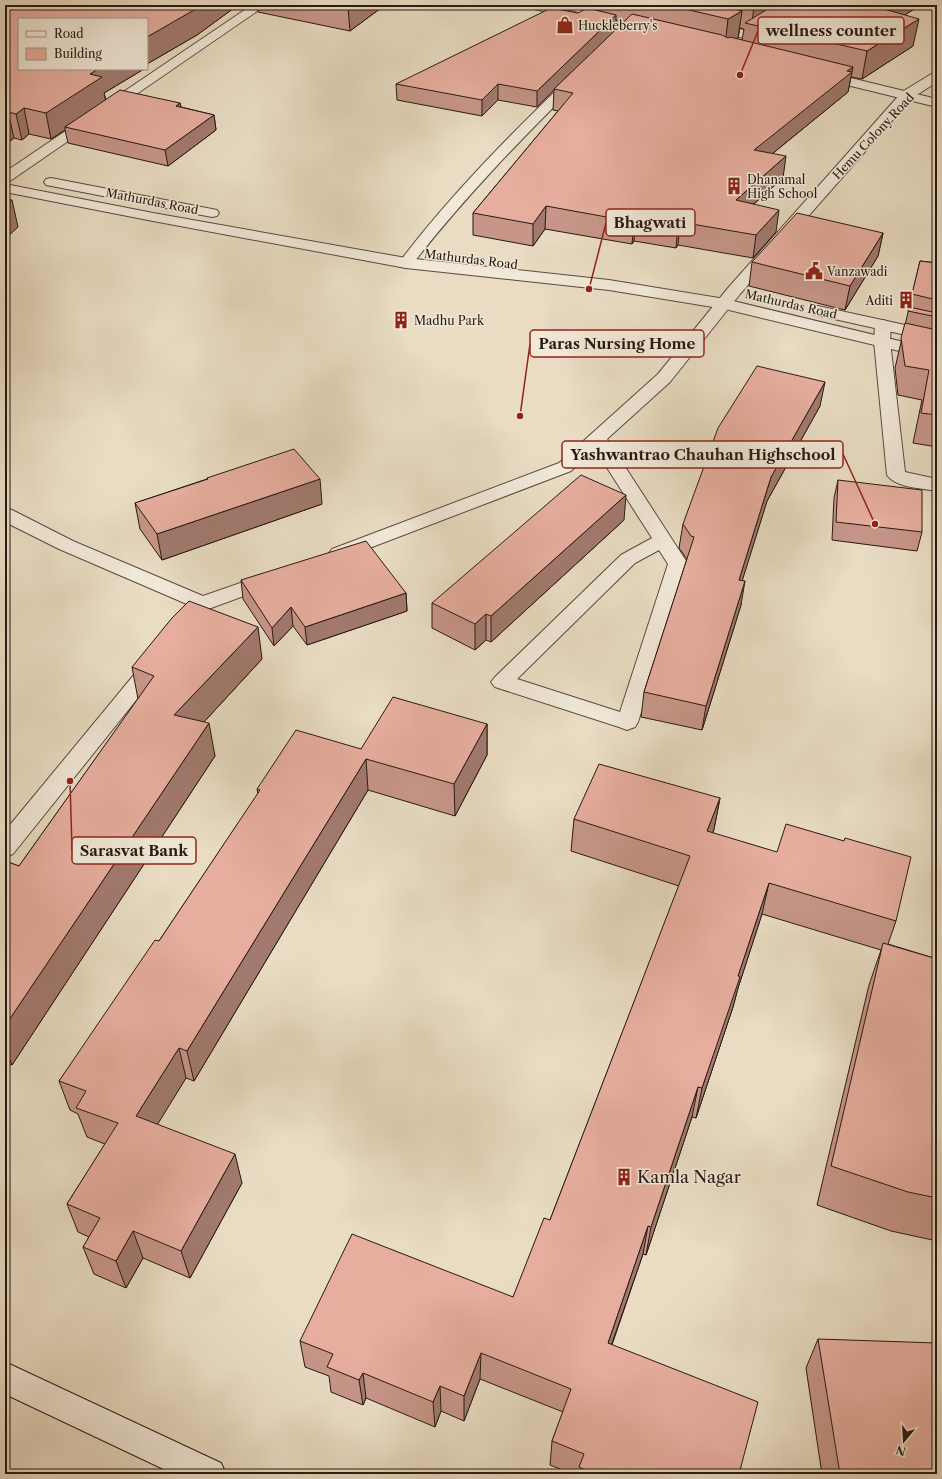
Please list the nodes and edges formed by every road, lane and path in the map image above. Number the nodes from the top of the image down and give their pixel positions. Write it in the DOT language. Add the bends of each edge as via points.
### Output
graph roads {
  1 [pos="260,5"];
  2 [pos="531,5"];
  3 [pos="700,22"];
  4 [pos="749,24"];
  5 [pos="627,28"];
  6 [pos="765,29"];
  7 [pos="736,32"];
  8 [pos="657,36"];
  9 [pos="753,37"];
  10 [pos="615,40"];
  11 [pos="739,45"];
  12 [pos="587,67"];
  13 [pos="809,72"];
  14 [pos="937,76"];
  15 [pos="907,95"];
  16 [pos="937,103"];
  17 [pos="7,175"];
  18 [pos="5,188"];
  19 [pos="228,216"];
  20 [pos="314,232"];
  21 [pos="411,257"];
  22 [pos="730,298"];
  23 [pos="764,298"];
  24 [pos="801,307"];
  25 [pos="883,334"];
  26 [pos="937,337"];
  27 [pos="937,355"];
  28 [pos="597,438"];
  29 [pos="937,485"];
  30 [pos="5,514"];
  31 [pos="663,540"];
  32 [pos="321,559"];
  33 [pos="284,573"];
  34 [pos="203,604"];
  35 [pos="188,622"];
  36 [pos="168,647"];
  37 [pos="5,848"];
  38 [pos="5,1378"];
  39 [pos="210,1474"];
  1 -- 17 [label="street"];
  2 -- 5 [label="street"];
  3 -- 7 [label="street"];
  4 -- 7 [label="street"];
  5 -- 8 [label="street"];
  5 -- 10 [label="street"];
  6 -- 9 [label="street"];
  7 -- 9 [label="street"];
  9 -- 11 [label="street"];
  12 -- 21 [label="street" via="536,117 454,205"];
  13 -- 15 [label="street"];
  14 -- 15 [label="street, Hemu Colony Road"];
  15 -- 16 [label="street"];
  15 -- 22 [label="street, Hemu Colony Road"];
  17 -- 19 [label="street, Mathurdas Road"];
  18 -- 21 [label="street" via="153,217"];
  20 -- 21 [label="street, Mathurdas Road"];
  21 -- 22 [label="street, Mathurdas Road"];
  22 -- 23 [label="street, Mathurdas Road"];
  22 -- 25 [label="street"];
  22 -- 28 [label="street, Hemu Colony Road" via="664,378"];
  24 -- 25 [label="street, Mathurdas Road"];
  25 -- 26 [label="street, Mathurdas Road"];
  25 -- 27 [label="street"];
  25 -- 29 [label="street" via="896,475"];
  28 -- 31 [label="street"];
  28 -- 32 [label="street, Hemu Colony Road" via="565,467"];
  30 -- 34 [label="street" via="66,545"];
  31 -- 31 [label="street" via="678,564 627,722 502,682 628,559"];
  33 -- 34 [label="street"];
  34 -- 35 [label="street"];
  36 -- 37 [label="street"];
  38 -- 39 [label="street"];
}
